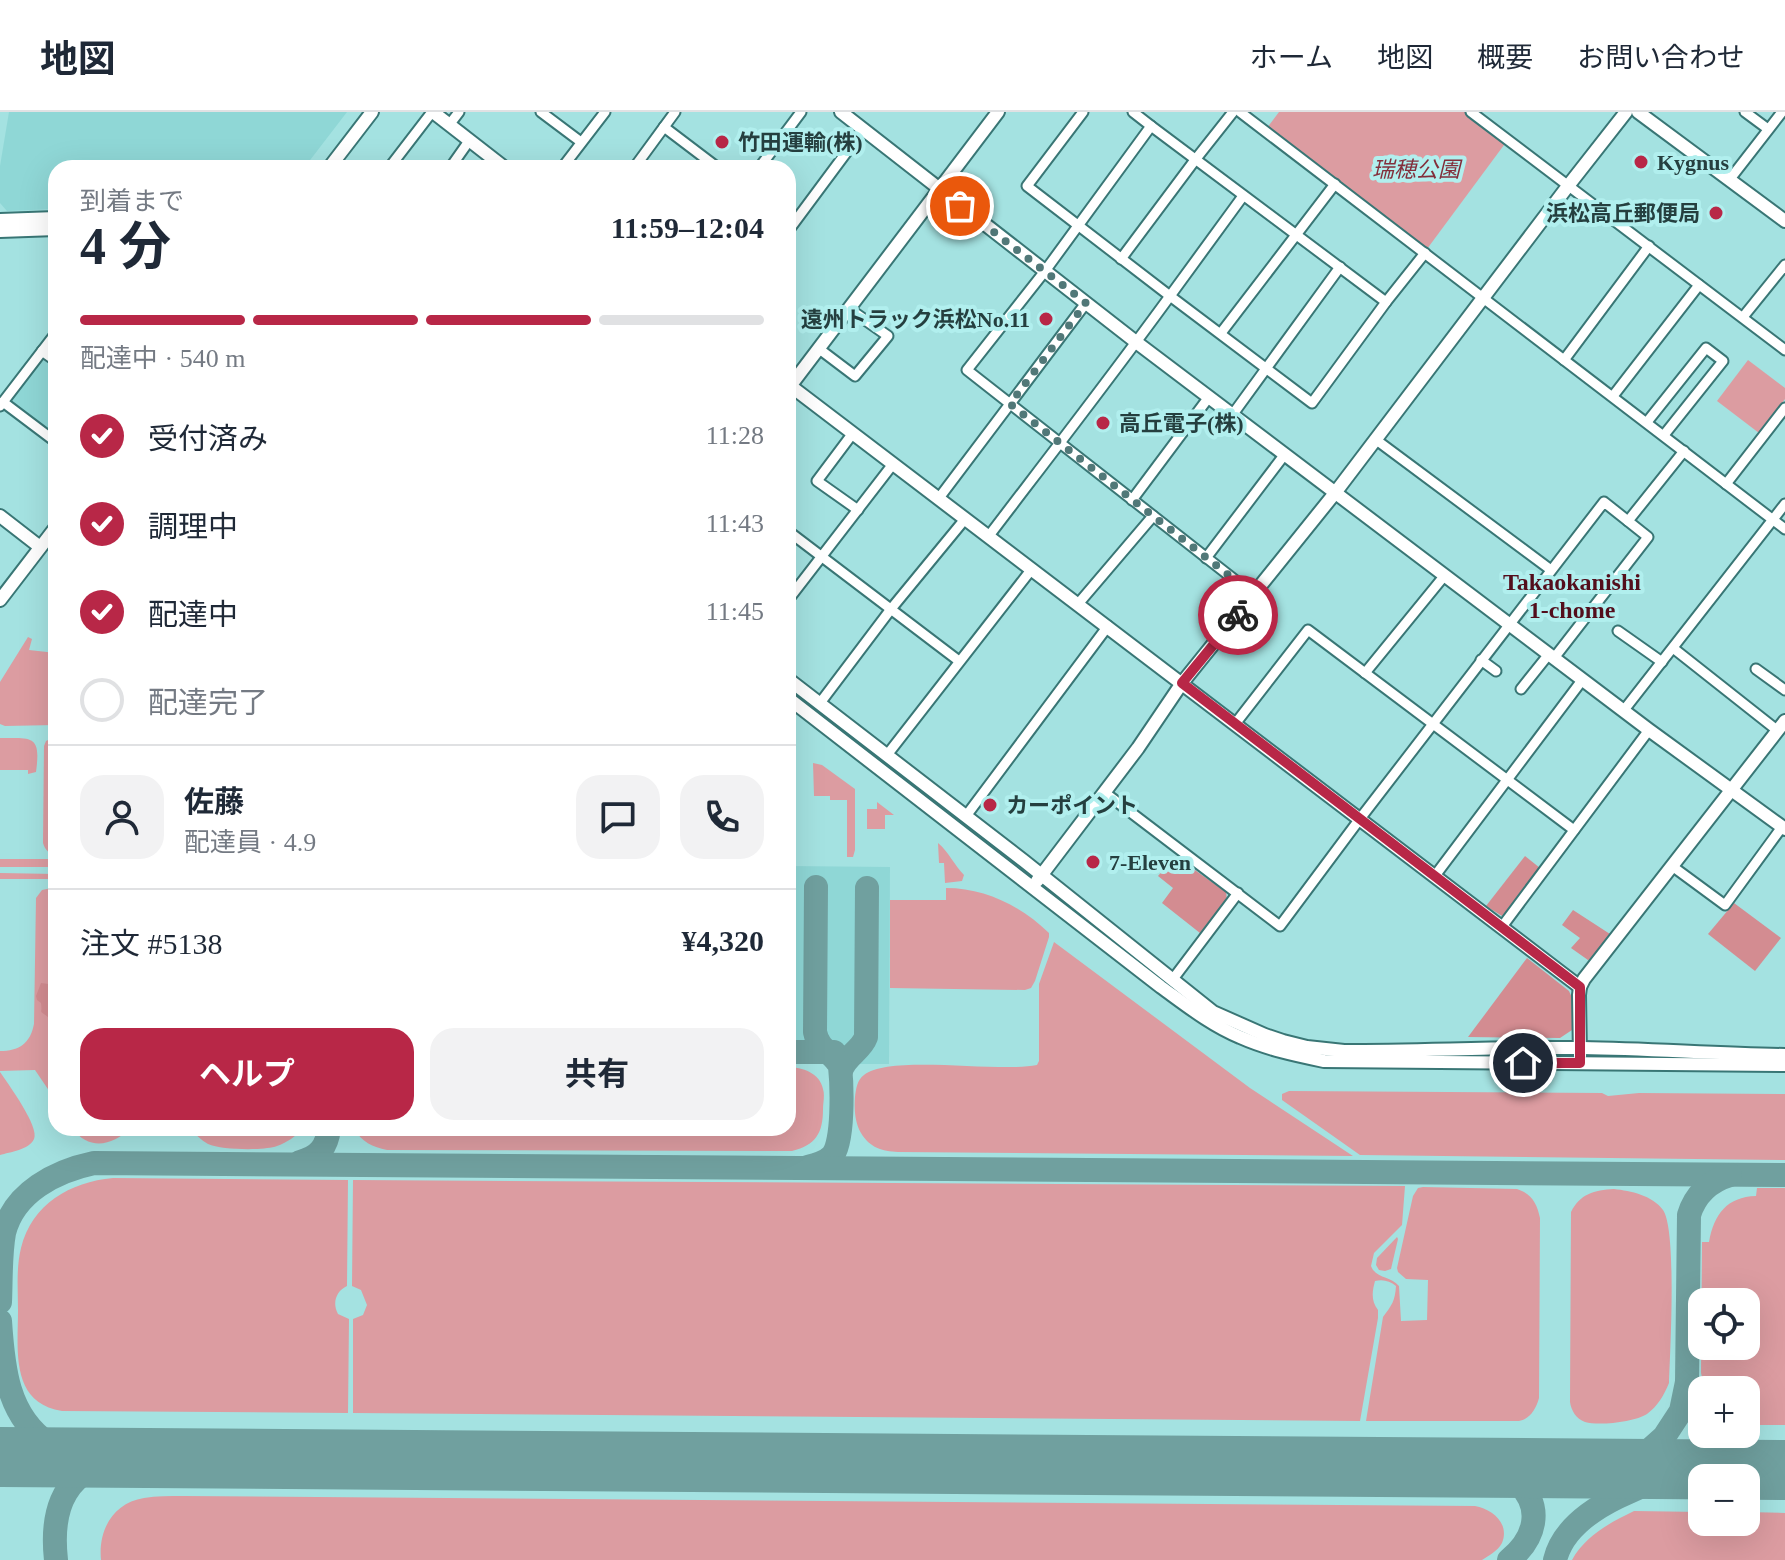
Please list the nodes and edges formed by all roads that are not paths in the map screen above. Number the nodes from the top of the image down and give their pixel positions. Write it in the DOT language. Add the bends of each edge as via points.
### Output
graph roads {
  1 [pos="372,112"];
  2 [pos="432,112"];
  3 [pos="459,112"];
  4 [pos="541,112"];
  5 [pos="605,112"];
  6 [pos="675,112"];
  7 [pos="801,112"];
  8 [pos="841,112"];
  9 [pos="998,112"];
  10 [pos="1083,112"];
  11 [pos="1133,112"];
  12 [pos="1233,112"];
  13 [pos="1240,112"];
  14 [pos="1471,112"];
  15 [pos="1626,112"];
  16 [pos="1638,112"];
  17 [pos="1745,112"];
  18 [pos="1782,112"];
  19 [pos="449,125"];
  20 [pos="1151,126"];
  21 [pos="664,127"];
  22 [pos="1768,129"];
  23 [pos="863,130"];
  24 [pos="469,141"];
  25 [pos="581,142"];
  26 [pos="335,160"];
  27 [pos="395,160"];
  28 [pos="456,160"];
  29 [pos="494,160"];
  30 [pos="568,160"];
  31 [pos="640,160"];
  32 [pos="707,160"];
  33 [pos="765,160"];
  34 [pos="1195,160"];
  35 [pos="1730,179"];
  36 [pos="1335,184"];
  37 [pos="1568,186"];
  38 [pos="939,189"];
  39 [pos="1243,196"];
  40 [pos="48,218"];
  41 [pos="0,220"];
  42 [pos="796,220"];
  43 [pos="1785,221"];
  44 [pos="1078,226"];
  45 [pos="48,229"];
  46 [pos="0,231"];
  47 [pos="1296,234"];
  48 [pos="1649,246"];
  49 [pos="1425,253"];
  50 [pos="1121,259"];
  51 [pos="1785,265"];
  52 [pos="1340,267"];
  53 [pos="1045,271"];
  54 [pos="1699,285"];
  55 [pos="1170,296"];
  56 [pos="1483,298"];
  57 [pos="1386,302"];
  58 [pos="1086,303"];
  59 [pos="848,308"];
  60 [pos="1743,317"];
  61 [pos="1221,333"];
  62 [pos="1136,342"];
  63 [pos="48,343"];
  64 [pos="818,348"];
  65 [pos="1785,350"];
  66 [pos="42,351"];
  67 [pos="48,355"];
  68 [pos="1564,360"];
  69 [pos="1265,368"];
  70 [pos="796,377"];
  71 [pos="796,391"];
  72 [pos="1613,396"];
  73 [pos="1209,397"];
  74 [pos="2,404"];
  75 [pos="1010,404"];
  76 [pos="1785,408"];
  77 [pos="1233,414"];
  78 [pos="1647,422"];
  79 [pos="853,433"];
  80 [pos="1664,435"];
  81 [pos="48,436"];
  82 [pos="1375,439"];
  83 [pos="1060,444"];
  84 [pos="1684,451"];
  85 [pos="1285,454"];
  86 [pos="893,464"];
  87 [pos="1726,484"];
  88 [pos="1335,493"];
  89 [pos="939,498"];
  90 [pos="1132,500"];
  91 [pos="1785,504"];
  92 [pos="858,510"];
  93 [pos="0,516"];
  94 [pos="1153,516"];
  95 [pos="965,519"];
  96 [pos="1773,520"];
  97 [pos="1628,521"];
  98 [pos="1785,529"];
  99 [pos="48,537"];
  100 [pos="796,537"];
  101 [pos="988,537"];
  102 [pos="40,547"];
  103 [pos="822,557"];
  104 [pos="1206,558"];
  105 [pos="1031,570"];
  106 [pos="1551,570"];
  107 [pos="1445,575"];
  108 [pos="796,590"];
  109 [pos="1254,595"];
  110 [pos="0,600"];
  111 [pos="1078,604"];
  112 [pos="891,609"];
  113 [pos="1509,623"];
  114 [pos="1108,626"];
  115 [pos="1618,631"];
  116 [pos="1673,648"];
  117 [pos="1551,656"];
  118 [pos="1481,660"];
  119 [pos="959,661"];
  120 [pos="1662,662"];
  121 [pos="1756,669"];
  122 [pos="1496,671"];
  123 [pos="1365,673"];
  124 [pos="1583,679"];
  125 [pos="1182,683"];
  126 [pos="796,685"];
  127 [pos="1521,689"];
  128 [pos="1785,690"];
  129 [pos="820,703"];
  130 [pos="796,704"];
  131 [pos="1624,710"];
  132 [pos="1235,724"];
  133 [pos="1432,724"];
  134 [pos="1781,726"];
  135 [pos="1649,730"];
  136 [pos="887,755"];
  137 [pos="1506,779"];
  138 [pos="1731,789"];
  139 [pos="1104,792"];
  140 [pos="966,816"];
  141 [pos="1359,820"];
  142 [pos="1784,828"];
  143 [pos="1574,830"];
  144 [pos="1672,866"];
  145 [pos="1041,875"];
  146 [pos="1434,877"];
  147 [pos="1033,887"];
  148 [pos="1238,893"];
  149 [pos="1501,928"];
  150 [pos="1173,979"];
  151 [pos="1580,987"];
  152 [pos="1580,1048"];
  153 [pos="1785,1055"];
  154 [pos="1580,1063"];
  155 [pos="1785,1065"];
  1 -- 26 [label="street"];
  2 -- 19 [label="street"];
  2 -- 27 [label="street"];
  3 -- 19 [label="street"];
  4 -- 25 [label="street"];
  5 -- 25 [label="street"];
  6 -- 21 [label="street"];
  7 -- 33 [label="street"];
  8 -- 23 [label="street"];
  9 -- 38 [label="street"];
  10 -- 44 [label="street" via="1027,186"];
  11 -- 20 [label="street"];
  12 -- 34 [label="street"];
  13 -- 36 [label="street"];
  14 -- 37 [label="street"];
  15 -- 37 [label="street"];
  16 -- 35 [label="street"];
  17 -- 22 [label="street"];
  18 -- 22 [label="street"];
  19 -- 24 [label="street"];
  20 -- 34 [label="street"];
  20 -- 44 [label="street"];
  21 -- 31 [label="street"];
  21 -- 32 [label="street"];
  22 -- 35 [label="street"];
  23 -- 38 [label="street"];
  23 -- 42 [label="street"];
  24 -- 28 [label="street"];
  24 -- 29 [label="street"];
  25 -- 30 [label="street"];
  34 -- 39 [label="street"];
  34 -- 50 [label="street"];
  35 -- 43 [label="street"];
  36 -- 47 [label="street"];
  36 -- 49 [label="street"];
  37 -- 48 [label="street"];
  37 -- 56 [label="street"];
  38 -- 53 [label="street"];
  38 -- 59 [label="street"];
  39 -- 47 [label="street"];
  39 -- 55 [label="street"];
  40 -- 41 [label="street"];
  44 -- 50 [label="street"];
  44 -- 53 [label="street"];
  45 -- 46 [label="street"];
  47 -- 52 [label="street"];
  47 -- 61 [label="street"];
  48 -- 54 [label="street"];
  48 -- 68 [label="street"];
  49 -- 56 [label="street"];
  49 -- 57 [label="street"];
  50 -- 55 [label="street"];
  51 -- 60 [label="street"];
  52 -- 57 [label="street"];
  52 -- 69 [label="street"];
  53 -- 58 [label="street"];
  53 -- 75 [label="street" via="967,370"];
  54 -- 60 [label="street"];
  54 -- 72 [label="street"];
  55 -- 61 [label="street"];
  55 -- 62 [label="street"];
  56 -- 68 [label="street"];
  56 -- 82 [label="street"];
  57 -- 69 [label="street" via="1312,403"];
  58 -- 62 [label="street"];
  58 -- 75 [label="street"];
  59 -- 64 [label="street"];
  59 -- 64 [label="street" via="888,336 855,376"];
  60 -- 65 [label="street"];
  61 -- 69 [label="street"];
  62 -- 73 [label="street"];
  62 -- 83 [label="street"];
  63 -- 66 [label="street"];
  64 -- 70 [label="street"];
  66 -- 67 [label="street"];
  66 -- 74 [label="street"];
  68 -- 72 [label="street"];
  69 -- 77 [label="street"];
  71 -- 79 [label="street"];
  72 -- 78 [label="street"];
  73 -- 77 [label="street"];
  73 -- 90 [label="street"];
  74 -- 81 [label="street"];
  75 -- 83 [label="street"];
  75 -- 89 [label="street"];
  76 -- 87 [label="street"];
  77 -- 85 [label="street"];
  78 -- 80 [label="street"];
  78 -- 80 [label="street" via="1706,348 1723,361"];
  79 -- 86 [label="street"];
  79 -- 92 [label="street" via="817,481"];
  80 -- 84 [label="street"];
  82 -- 88 [label="street"];
  82 -- 106 [label="street"];
  83 -- 90 [label="street"];
  83 -- 101 [label="street"];
  84 -- 87 [label="street"];
  84 -- 97 [label="street"];
  85 -- 88 [label="street"];
  85 -- 104 [label="street"];
  86 -- 89 [label="street"];
  86 -- 92 [label="street"];
  87 -- 96 [label="street"];
  88 -- 107 [label="street"];
  88 -- 109 [label="street"];
  89 -- 95 [label="street"];
  90 -- 94 [label="street"];
  91 -- 96 [label="street"];
  92 -- 103 [label="street"];
  93 -- 102 [label="street"];
  94 -- 104 [label="street"];
  94 -- 111 [label="street"];
  95 -- 101 [label="street"];
  95 -- 112 [label="street"];
  96 -- 98 [label="street"];
  96 -- 116 [label="street"];
  97 -- 106 [label="street" via="1604,502"];
  97 -- 117 [label="street" via="1648,537"];
  99 -- 102 [label="street"];
  100 -- 103 [label="street"];
  101 -- 105 [label="street"];
  102 -- 110 [label="street"];
  103 -- 108 [label="street"];
  103 -- 112 [label="street"];
  104 -- 109 [label="street"];
  105 -- 111 [label="street"];
  105 -- 119 [label="street"];
  106 -- 113 [label="street"];
  107 -- 113 [label="street"];
  107 -- 123 [label="street"];
  109 -- 125 [label="street"];
  111 -- 114 [label="street"];
  112 -- 119 [label="street"];
  112 -- 129 [label="street"];
  113 -- 117 [label="street"];
  113 -- 118 [label="street"];
  114 -- 125 [label="street"];
  114 -- 140 [label="street"];
  115 -- 120 [label="street"];
  116 -- 120 [label="street"];
  116 -- 134 [label="street"];
  117 -- 124 [label="street"];
  117 -- 127 [label="street"];
  118 -- 122 [label="street"];
  118 -- 133 [label="street"];
  119 -- 136 [label="street"];
  120 -- 131 [label="street"];
  121 -- 128 [label="street"];
  123 -- 132 [label="street" via="1308,630"];
  123 -- 133 [label="street"];
  124 -- 131 [label="street"];
  124 -- 137 [label="street"];
  125 -- 132 [label="street"];
  125 -- 139 [label="street"];
  126 -- 129 [label="street"];
  129 -- 136 [label="street"];
  130 -- 147 [label="street"];
  131 -- 135 [label="street"];
  132 -- 141 [label="street"];
  133 -- 137 [label="street"];
  133 -- 141 [label="street"];
  134 -- 138 [label="street"];
  135 -- 138 [label="street"];
  135 -- 143 [label="street"];
  136 -- 140 [label="street"];
  137 -- 143 [label="street"];
  137 -- 146 [label="street"];
  138 -- 142 [label="street"];
  138 -- 144 [label="street"];
  139 -- 145 [label="street"];
  139 -- 148 [label="street"];
  140 -- 145 [label="street"];
  141 -- 146 [label="street"];
  141 -- 148 [label="street" via="1280,926"];
  142 -- 144 [label="street" via="1725,905"];
  143 -- 149 [label="street"];
  144 -- 151 [label="street"];
  145 -- 147 [label="street"];
  145 -- 150 [label="street"];
  146 -- 149 [label="street"];
  147 -- 154 [label="street" via="1209,1021 1283,1052 1324,1061"];
  148 -- 150 [label="street"];
  149 -- 151 [label="street"];
  150 -- 152 [label="street" via="1213,1012 1307,1047"];
  151 -- 152 [label="street"];
  152 -- 153 [label="street"];
  152 -- 154 [label="street"];
  154 -- 155 [label="street"];
}
